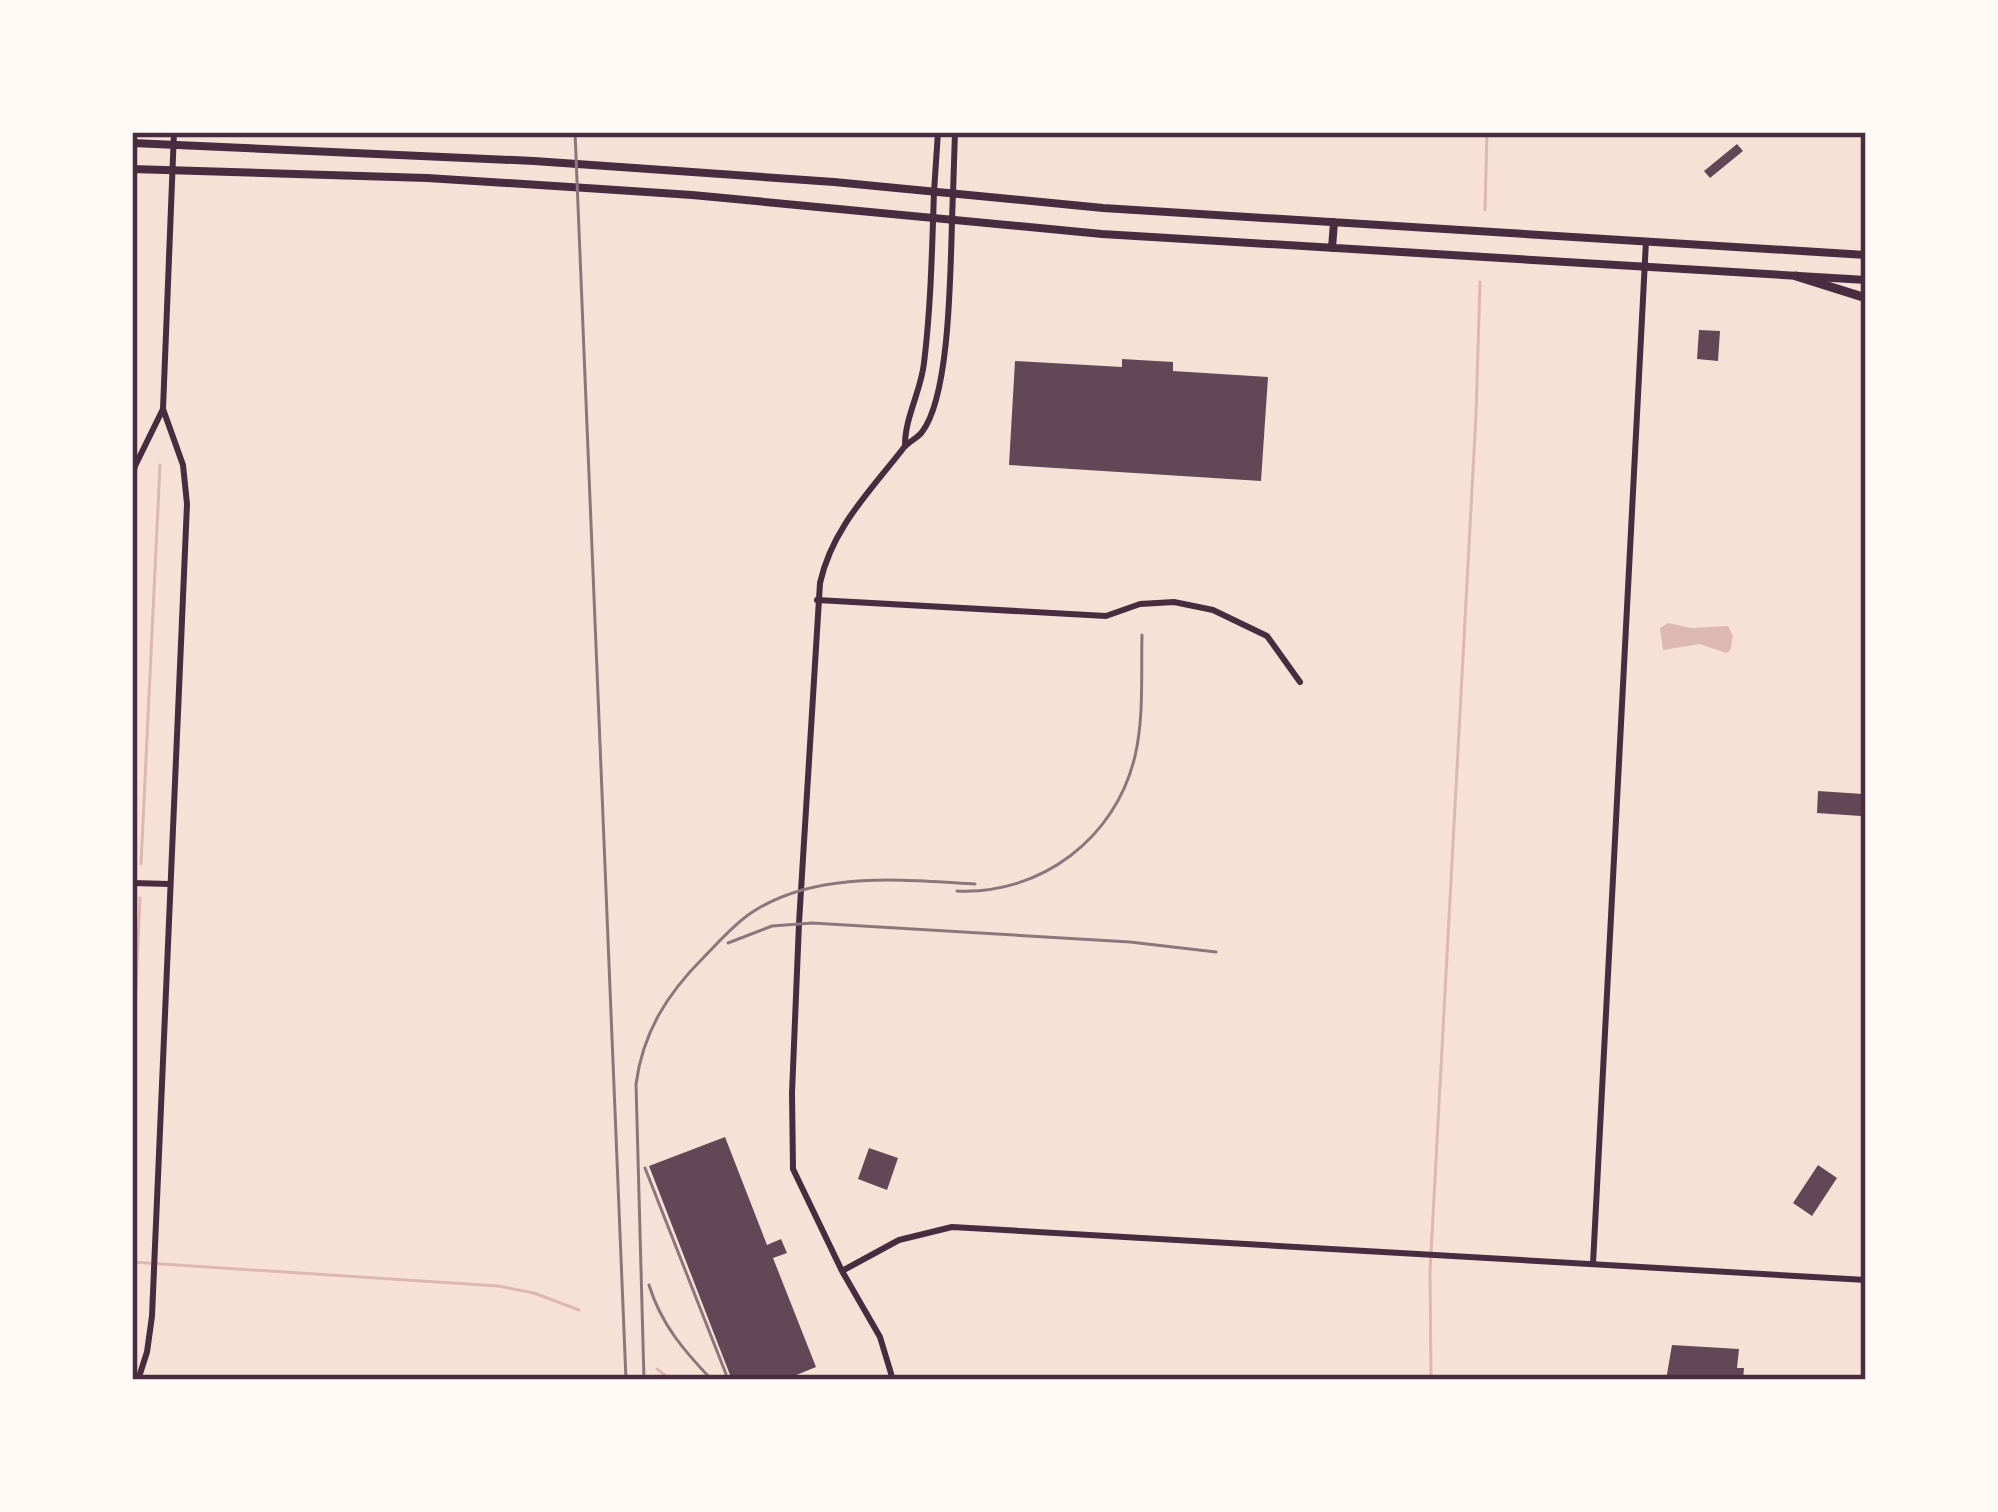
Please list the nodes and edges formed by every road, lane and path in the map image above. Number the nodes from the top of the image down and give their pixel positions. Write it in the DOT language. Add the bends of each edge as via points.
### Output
graph roads {
  1 [pos="174,132"];
  2 [pos="938,132"];
  3 [pos="955,132"];
  4 [pos="132,143"];
  5 [pos="173,145"];
  6 [pos="132,170"];
  7 [pos="173,171"];
  8 [pos="934,192"];
  9 [pos="952,194"];
  10 [pos="933,219"];
  11 [pos="951,220"];
  12 [pos="1334,222"];
  13 [pos="1646,241"];
  14 [pos="1332,248"];
  15 [pos="1866,255"];
  16 [pos="1645,268"];
  17 [pos="1796,276"];
  18 [pos="1866,280"];
  19 [pos="1866,298"];
  20 [pos="163,409"];
  21 [pos="905,445"];
  22 [pos="132,478"];
  23 [pos="818,600"];
  24 [pos="1300,682"];
  25 [pos="132,883"];
  26 [pos="170,884"];
  27 [pos="1593,1264"];
  28 [pos="842,1271"];
  29 [pos="1866,1280"];
  30 [pos="138,1380"];
  31 [pos="893,1380"];
  1 -- 5 [label="street"];
  2 -- 8 [label="street"];
  3 -- 9 [label="street"];
  4 -- 5 [label="main road"];
  5 -- 7 [label="street"];
  5 -- 8 [label="main road" via="492,158"];
  6 -- 7 [label="main road"];
  7 -- 10 [label="main road" via="586,188"];
  7 -- 20 [label="street"];
  8 -- 9 [label="main road"];
  8 -- 10 [label="street"];
  9 -- 11 [label="street"];
  9 -- 12 [label="main road"];
  10 -- 11 [label="main road"];
  10 -- 21 [label="street" via="924,362"];
  11 -- 14 [label="main road"];
  11 -- 21 [label="street" via="940,383 921,435"];
  12 -- 13 [label="main road"];
  12 -- 14 [label="main road"];
  13 -- 15 [label="main road"];
  13 -- 16 [label="street"];
  14 -- 16 [label="main road"];
  16 -- 17 [label="main road"];
  16 -- 27 [label="street"];
  17 -- 18 [label="main road"];
  17 -- 19 [label="main road"];
  20 -- 22 [label="street"];
  20 -- 26 [label="street" via="187,504"];
  21 -- 23 [label="street" via="836,538"];
  23 -- 24 [label="street" via="1106,616 1174,602 1214,610 1267,636"];
  23 -- 28 [label="street" via="793,1168"];
  25 -- 26 [label="street"];
  26 -- 30 [label="street" via="152,1316"];
  27 -- 28 [label="street" via="952,1227 898,1240"];
  27 -- 29 [label="street"];
  28 -- 31 [label="street" via="880,1336"];
}
